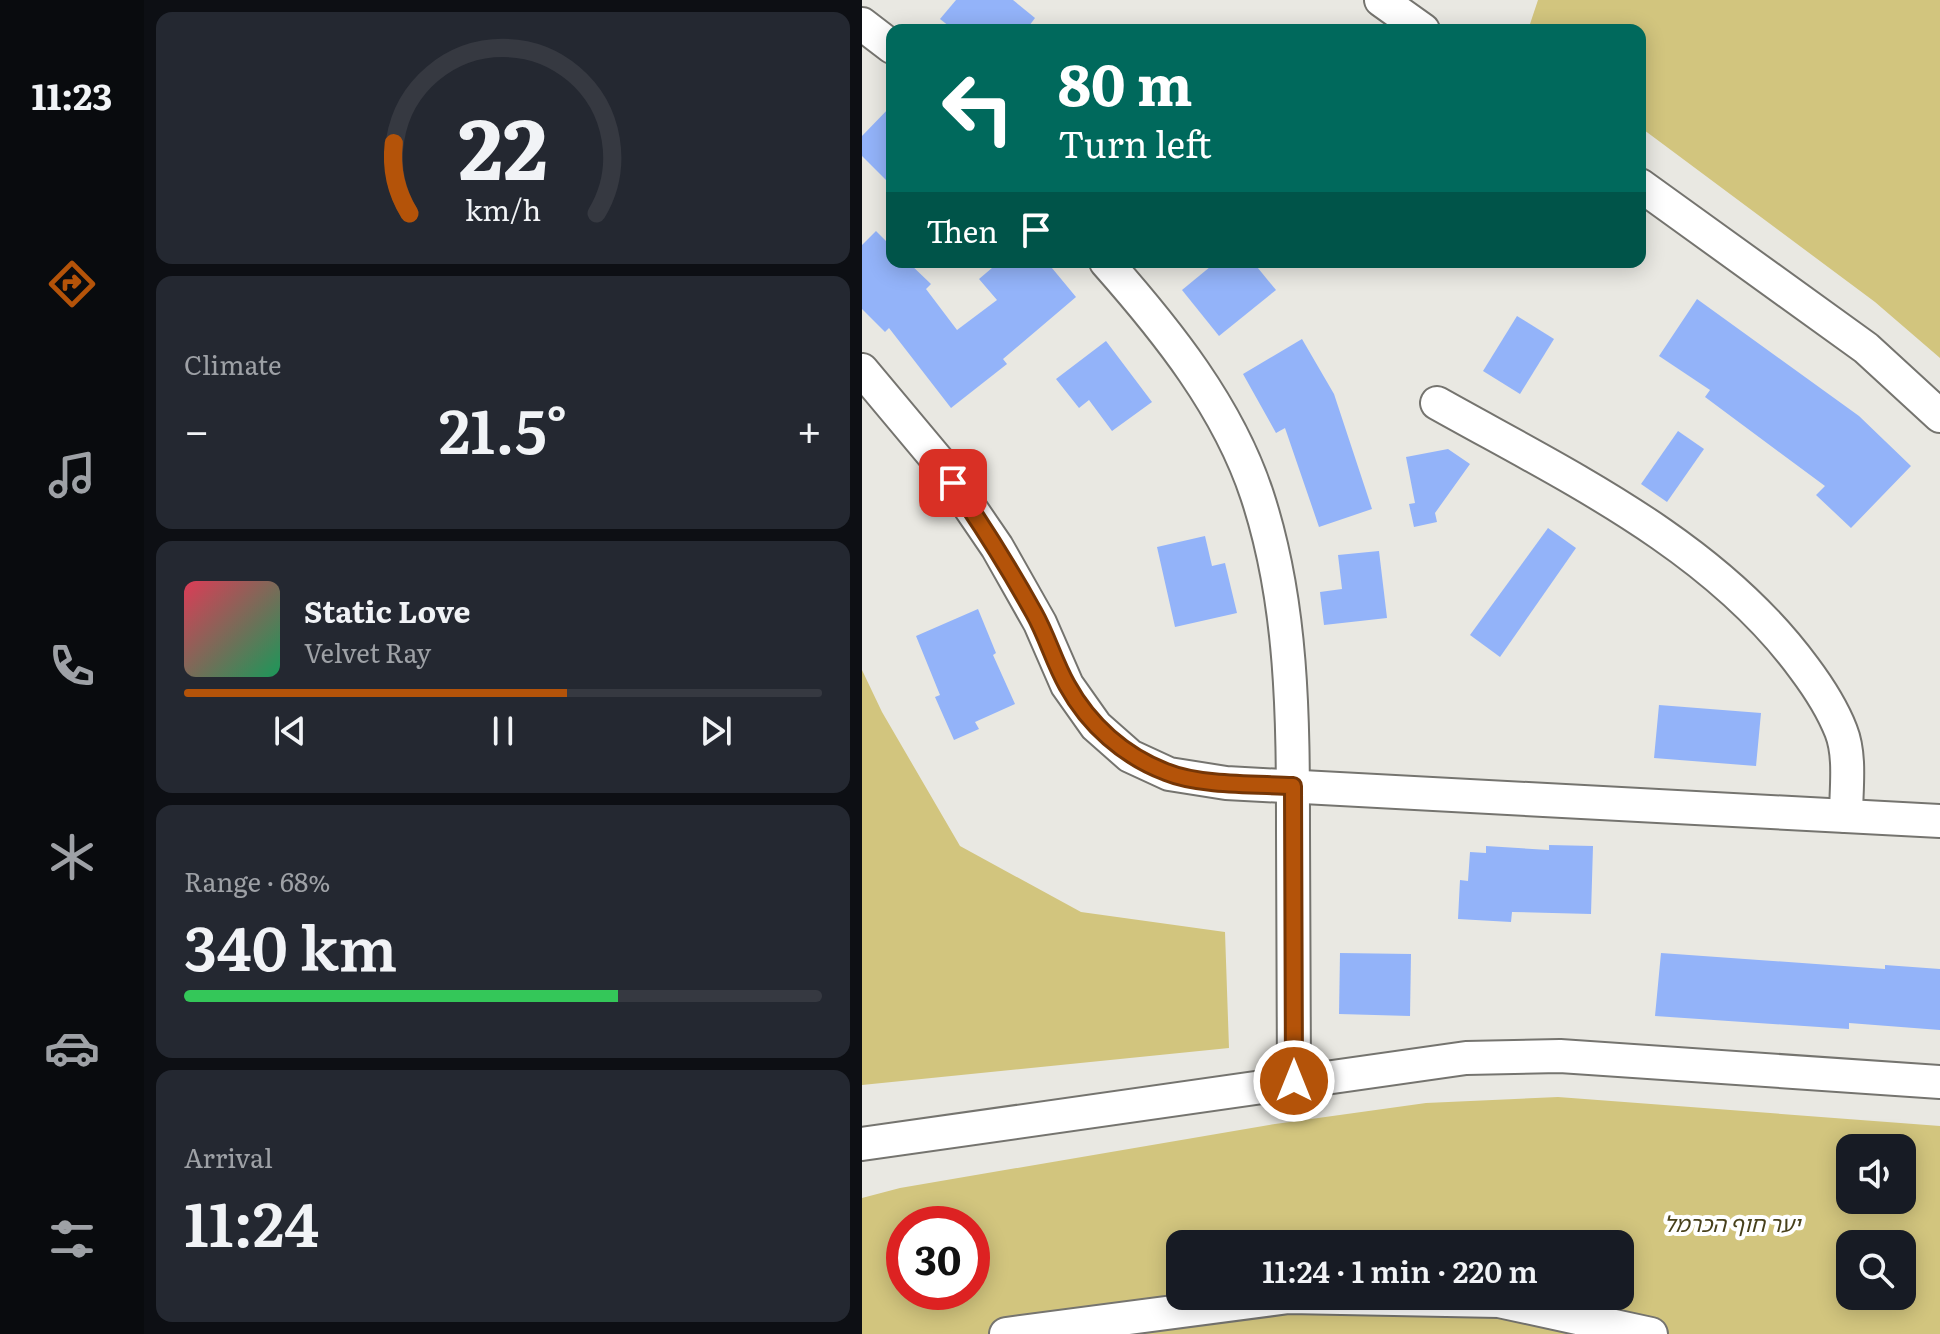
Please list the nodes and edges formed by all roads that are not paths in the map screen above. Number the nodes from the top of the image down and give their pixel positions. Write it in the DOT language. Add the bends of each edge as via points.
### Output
graph roads {
  1 [pos="1382,0"];
  2 [pos="862,24"];
  3 [pos="1415,24"];
  4 [pos="886,42"];
  5 [pos="1646,189"];
  6 [pos="1111,268"];
  7 [pos="862,370"];
  8 [pos="1437,403"];
  9 [pos="1940,416"];
  10 [pos="1293,786"];
  11 [pos="1846,816"];
  12 [pos="1940,821"];
  13 [pos="1294,1081"];
  14 [pos="1940,1082"];
  15 [pos="862,1144"];
  16 [pos="1006,1334"];
  17 [pos="1651,1334"];
  1 -- 3 [label="street"];
  2 -- 4 [label="street"];
  5 -- 9 [label="street" via="1866,348"];
  6 -- 10 [label="street" via="1187,362 1221,415 1256,493 1279,574 1290,655"];
  7 -- 10 [label="street" via="939,462 997,547 1067,685 1096,726 1130,756 1169,774"];
  8 -- 11 [label="street" via="1605,497 1700,563 1753,608 1825,697 1842,734"];
  10 -- 11 [label="street"];
  10 -- 13 [label="street"];
  11 -- 12 [label="street"];
  13 -- 14 [label="street" via="1466,1058 1560,1056"];
  13 -- 15 [label="street"];
  16 -- 17 [label="street" via="1289,1297 1499,1301"];
}
